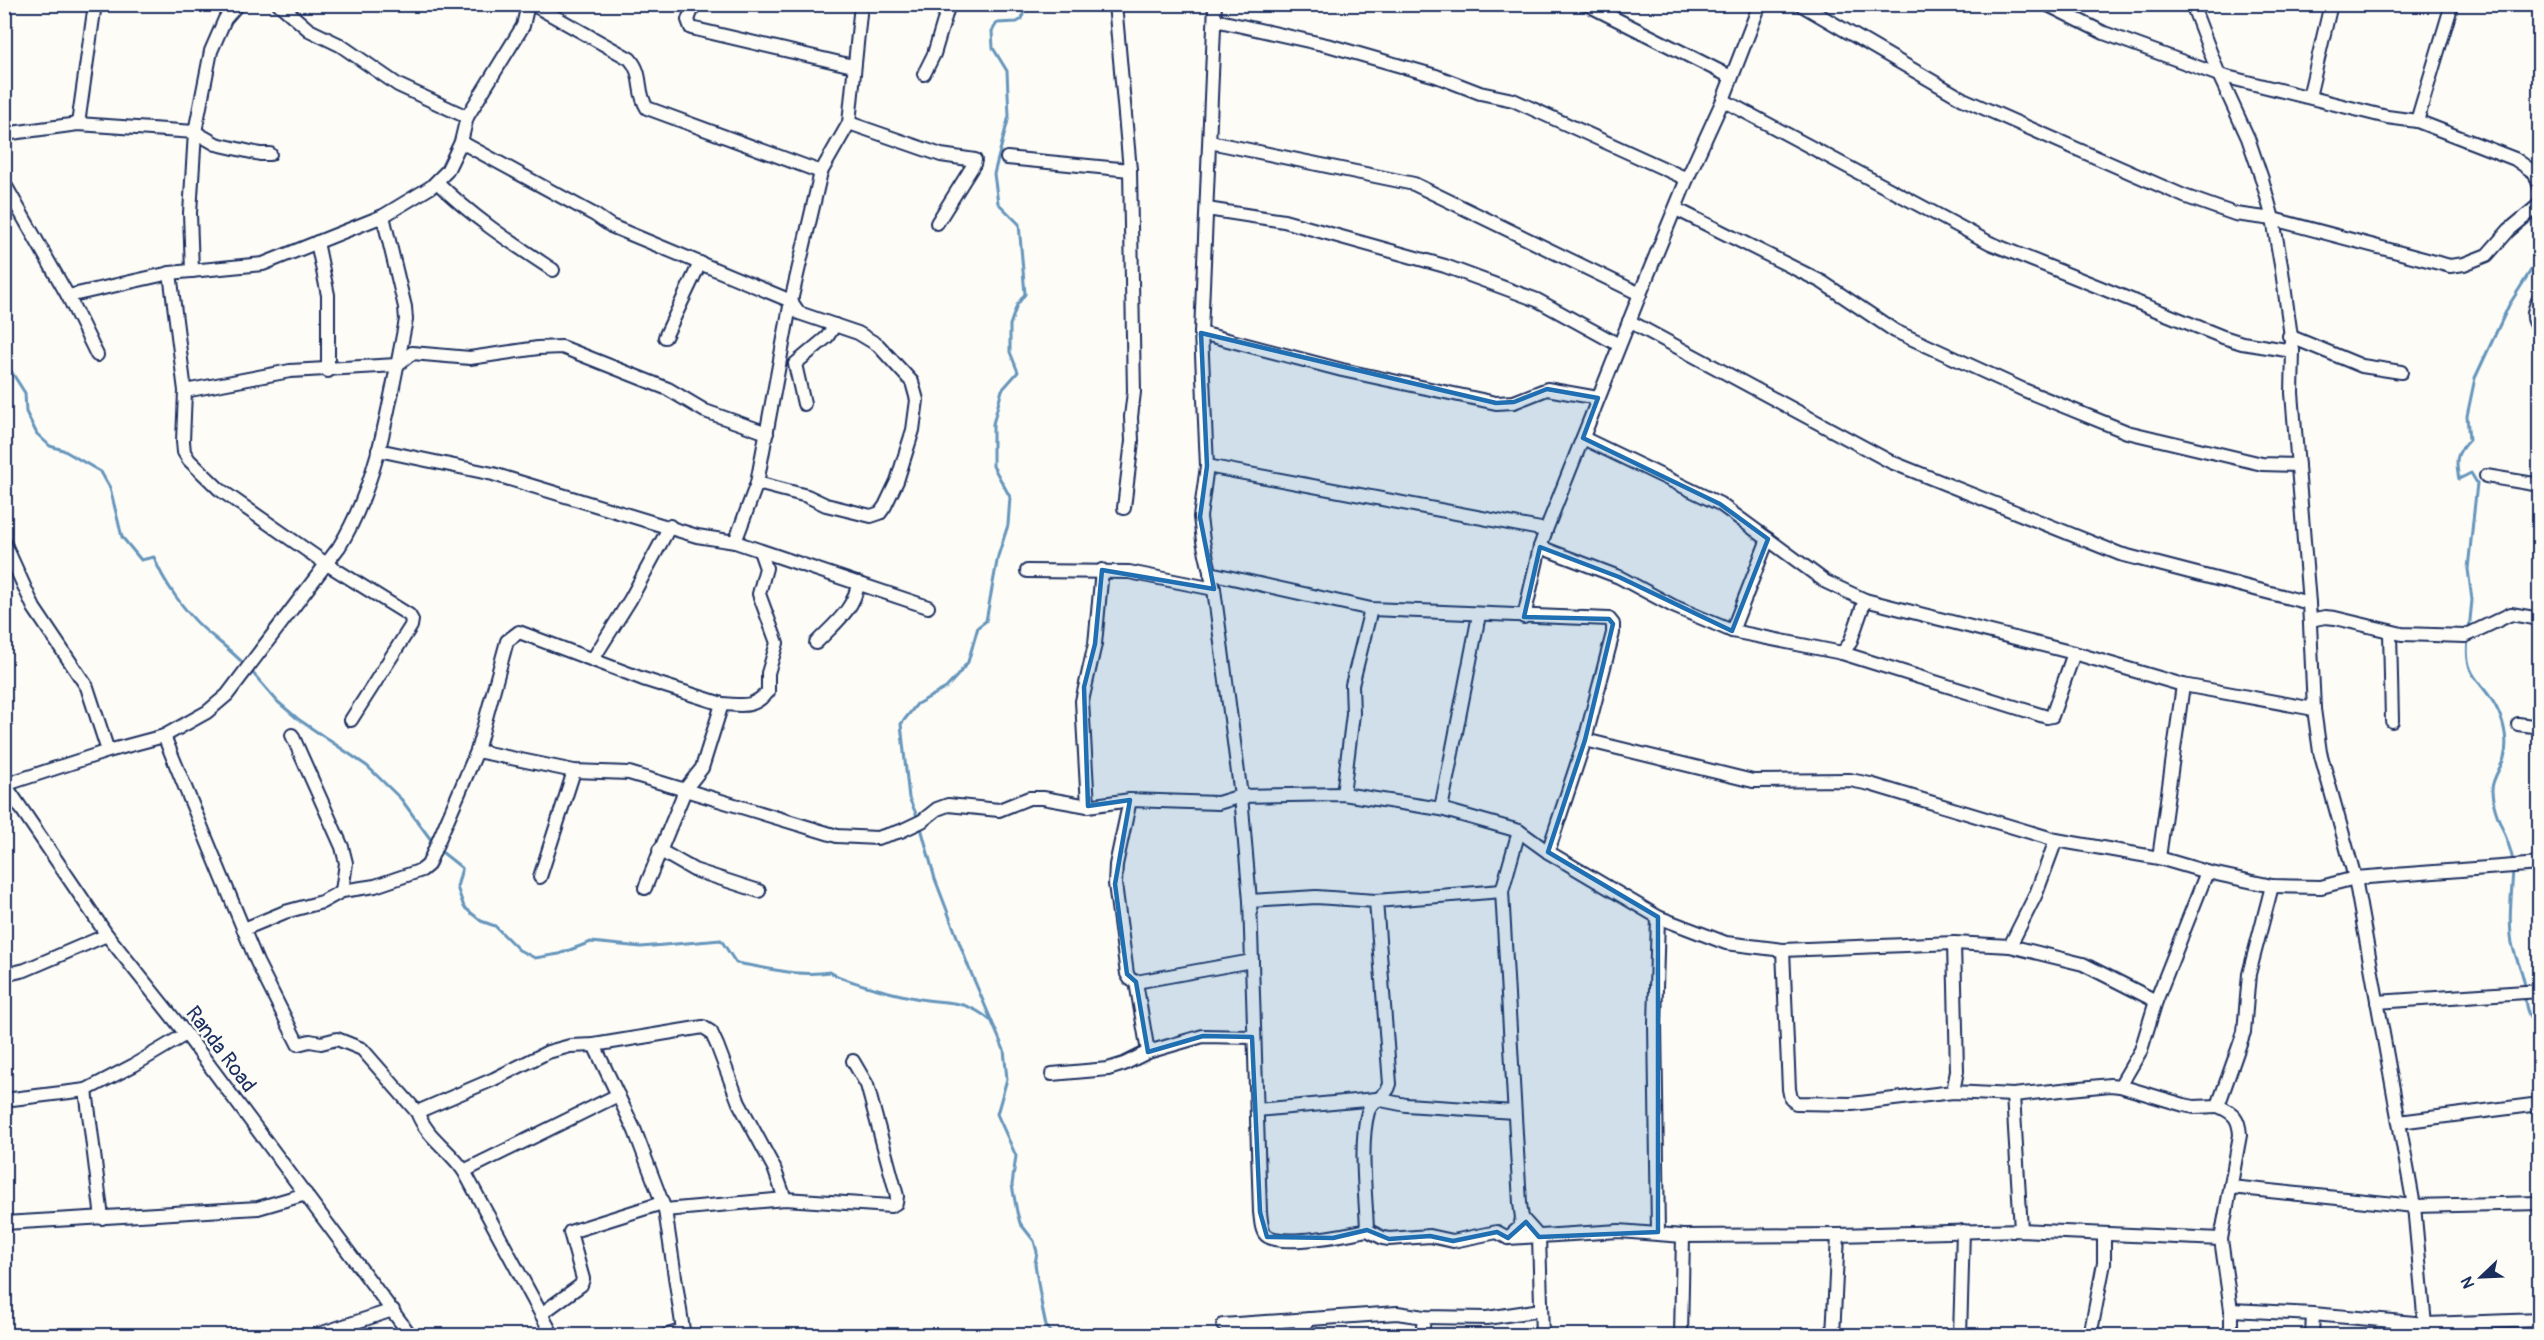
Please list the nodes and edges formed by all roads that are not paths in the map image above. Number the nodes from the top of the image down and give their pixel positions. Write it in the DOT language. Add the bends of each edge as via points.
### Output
graph roads {
  1 [pos="96,4"];
  2 [pos="238,4"];
  3 [pos="279,4"];
  4 [pos="528,4"];
  5 [pos="532,4"];
  6 [pos="694,4"];
  7 [pos="861,4"];
  8 [pos="949,4"];
  9 [pos="1115,4"];
  10 [pos="1215,4"];
  11 [pos="1586,4"];
  12 [pos="1760,4"];
  13 [pos="1800,4"];
  14 [pos="2046,4"];
  15 [pos="2192,4"];
  16 [pos="2331,4"];
  17 [pos="2452,4"];
  18 [pos="1215,20"];
  19 [pos="854,66"];
  20 [pos="924,74"];
  21 [pos="2219,75"];
  22 [pos="1731,76"];
  23 [pos="2309,97"];
  24 [pos="1723,100"];
  25 [pos="467,117"];
  26 [pos="2417,121"];
  27 [pos="849,123"];
  28 [pos="78,124"];
  29 [pos="195,132"];
  30 [pos="4,134"];
  31 [pos="461,142"];
  32 [pos="1210,142"];
  33 [pos="270,154"];
  34 [pos="1007,158"];
  35 [pos="1130,170"];
  36 [pos="821,172"];
  37 [pos="1687,178"];
  38 [pos="437,182"];
  39 [pos="4,183"];
  40 [pos="2540,187"];
  41 [pos="2539,204"];
  42 [pos="1207,209"];
  43 [pos="1676,209"];
  44 [pos="382,216"];
  45 [pos="2273,219"];
  46 [pos="937,223"];
  47 [pos="317,242"];
  48 [pos="700,263"];
  49 [pos="554,270"];
  50 [pos="192,271"];
  51 [pos="170,273"];
  52 [pos="1640,294"];
  53 [pos="68,296"];
  54 [pos="2540,296"];
  55 [pos="791,301"];
  56 [pos="1629,321"];
  57 [pos="835,325"];
  58 [pos="2540,328"];
  59 [pos="1202,333"];
  60 [pos="2289,336"];
  61 [pos="665,337"];
  62 [pos="1619,345"];
  63 [pos="2293,351"];
  64 [pos="97,355"];
  65 [pos="397,365"];
  66 [pos="328,370"];
  67 [pos="2402,372"];
  68 [pos="185,391"];
  69 [pos="1598,398"];
  70 [pos="804,404"];
  71 [pos="767,433"];
  72 [pos="1583,438"];
  73 [pos="378,450"];
  74 [pos="2298,465"];
  75 [pos="1207,466"];
  76 [pos="2486,476"];
  77 [pos="757,483"];
  78 [pos="2540,485"];
  79 [pos="1124,508"];
  80 [pos="670,526"];
  81 [pos="1546,531"];
  82 [pos="1768,539"];
  83 [pos="4,542"];
  84 [pos="735,543"];
  85 [pos="1540,547"];
  86 [pos="760,551"];
  87 [pos="325,563"];
  88 [pos="1102,570"];
  89 [pos="1027,571"];
  90 [pos="1210,573"];
  91 [pos="858,583"];
  92 [pos="1214,589"];
  93 [pos="1864,600"];
  94 [pos="2309,603"];
  95 [pos="928,607"];
  96 [pos="1371,609"];
  97 [pos="1479,615"];
  98 [pos="1524,617"];
  99 [pos="2540,619"];
  100 [pos="2310,620"];
  101 [pos="1732,631"];
  102 [pos="2390,632"];
  103 [pos="816,643"];
  104 [pos="1846,648"];
  105 [pos="2074,653"];
  106 [pos="593,659"];
  107 [pos="2183,685"];
  108 [pos="722,704"];
  109 [pos="2314,709"];
  110 [pos="351,720"];
  111 [pos="2392,721"];
  112 [pos="2518,724"];
  113 [pos="2540,727"];
  114 [pos="292,735"];
  115 [pos="164,736"];
  116 [pos="1585,740"];
  117 [pos="108,751"];
  118 [pos="477,752"];
  119 [pos="574,771"];
  120 [pos="5,784"];
  121 [pos="686,788"];
  122 [pos="1343,794"];
  123 [pos="1240,796"];
  124 [pos="1130,800"];
  125 [pos="1088,806"];
  126 [pos="1441,809"];
  127 [pos="1518,831"];
  128 [pos="2056,840"];
  129 [pos="659,850"];
  130 [pos="1548,852"];
  131 [pos="2159,858"];
  132 [pos="2540,864"];
  133 [pos="2206,872"];
  134 [pos="540,877"];
  135 [pos="2355,878"];
  136 [pos="2272,886"];
  137 [pos="645,888"];
  138 [pos="342,891"];
  139 [pos="759,891"];
  140 [pos="1502,891"];
  141 [pos="1250,901"];
  142 [pos="1376,901"];
  143 [pos="1658,917"];
  144 [pos="244,929"];
  145 [pos="107,935"];
  146 [pos="1954,943"];
  147 [pos="2010,946"];
  148 [pos="1783,950"];
  149 [pos="1252,962"];
  150 [pos="4,975"];
  151 [pos="1136,982"];
  152 [pos="2540,991"];
  153 [pos="2156,1000"];
  154 [pos="2377,1002"];
  155 [pos="186,1034"];
  156 [pos="1252,1037"];
  157 [pos="594,1045"];
  158 [pos="1148,1052"];
  159 [pos="853,1061"];
  160 [pos="1052,1074"];
  161 [pos="2120,1086"];
  162 [pos="86,1090"];
  163 [pos="1953,1092"];
  164 [pos="618,1095"];
  165 [pos="2013,1095"];
  166 [pos="1376,1099"];
  167 [pos="4,1100"];
  168 [pos="2540,1104"];
  169 [pos="2218,1106"];
  170 [pos="1257,1110"];
  171 [pos="417,1112"];
  172 [pos="1514,1112"];
  173 [pos="2399,1122"];
  174 [pos="464,1171"];
  175 [pos="2231,1187"];
  176 [pos="306,1194"];
  177 [pos="785,1199"];
  178 [pos="2540,1203"];
  179 [pos="2414,1206"];
  180 [pos="664,1207"];
  181 [pos="102,1218"];
  182 [pos="1522,1218"];
  183 [pos="4,1223"];
  184 [pos="1367,1230"];
  185 [pos="1963,1230"];
  186 [pos="2021,1230"];
  187 [pos="1658,1232"];
  188 [pos="1838,1235"];
  189 [pos="2104,1235"];
  190 [pos="1683,1236"];
  191 [pos="1539,1237"];
  192 [pos="1508,1238"];
  193 [pos="2221,1239"];
  194 [pos="393,1310"];
  195 [pos="1541,1310"];
  196 [pos="2230,1311"];
  197 [pos="541,1314"];
  198 [pos="2313,1314"];
  199 [pos="1424,1317"];
  200 [pos="1309,1319"];
  201 [pos="2540,1320"];
  202 [pos="1223,1325"];
  203 [pos="2426,1330"];
  204 [pos="313,1335"];
  205 [pos="411,1335"];
  206 [pos="553,1335"];
  207 [pos="665,1335"];
  208 [pos="1299,1335"];
  209 [pos="1422,1335"];
  210 [pos="1542,1335"];
  211 [pos="1681,1335"];
  212 [pos="1833,1335"];
  213 [pos="1960,1335"];
  214 [pos="2090,1335"];
  215 [pos="2230,1335"];
  216 [pos="2313,1335"];
  1 -- 28 [label="street"];
  2 -- 29 [label="street" via="225,19 211,51"];
  3 -- 25 [label="street" via="309,30 340,45 398,85"];
  4 -- 25 [label="street" via="523,26"];
  5 -- 36 [label="street" via="630,59 639,69 641,98 647,108"];
  6 -- 19 [label="street" via="688,20 691,28"];
  7 -- 19 [label="street"];
  8 -- 20 [label="street"];
  9 -- 35 [label="street"];
  10 -- 18 [label="street"];
  11 -- 22 [label="street"];
  12 -- 22 [label="street"];
  13 -- 45 [label="street" via="1973,104 2211,207"];
  14 -- 21 [label="street" via="2104,33"];
  15 -- 21 [label="street"];
  16 -- 23 [label="street"];
  17 -- 26 [label="street"];
  18 -- 32 [label="street"];
  18 -- 37 [label="street" via="1331,46 1513,100"];
  19 -- 27 [label="street"];
  21 -- 23 [label="street"];
  21 -- 45 [label="street" via="2248,138"];
  22 -- 24 [label="street"];
  23 -- 26 [label="street"];
  24 -- 37 [label="street"];
  24 -- 63 [label="street" via="1990,243 2223,338"];
  25 -- 31 [label="street"];
  26 -- 40 [label="street" via="2515,159 2535,173"];
  27 -- 36 [label="street"];
  27 -- 46 [label="street" via="942,155 975,160"];
  28 -- 29 [label="street"];
  28 -- 30 [label="street"];
  29 -- 33 [label="street" via="216,144"];
  29 -- 50 [label="street" via="190,213"];
  31 -- 38 [label="street"];
  31 -- 48 [label="street" via="611,226"];
  32 -- 42 [label="street"];
  32 -- 52 [label="street" via="1414,184"];
  34 -- 35 [label="street"];
  35 -- 79 [label="street" via="1134,392"];
  36 -- 55 [label="street"];
  37 -- 43 [label="street"];
  38 -- 44 [label="street"];
  38 -- 49 [label="street" via="492,231"];
  39 -- 53 [label="street"];
  41 -- 45 [label="street" via="2487,255 2450,266"];
  42 -- 59 [label="street"];
  42 -- 62 [label="street" via="1284,221 1445,266 1537,300"];
  43 -- 52 [label="street"];
  43 -- 74 [label="street" via="1822,282 1895,331 2116,428 2262,464"];
  44 -- 47 [label="street"];
  44 -- 65 [label="street" via="405,307"];
  45 -- 60 [label="street"];
  47 -- 50 [label="street" via="263,264"];
  47 -- 66 [label="street" via="328,295"];
  48 -- 55 [label="street"];
  48 -- 61 [label="street"];
  50 -- 51 [label="street"];
  51 -- 53 [label="street"];
  51 -- 68 [label="street"];
  52 -- 56 [label="street"];
  53 -- 64 [label="street"];
  54 -- 58 [label="street" via="2533,313 2534,323"];
  55 -- 57 [label="street" via="799,313"];
  55 -- 71 [label="street"];
  56 -- 62 [label="street"];
  56 -- 94 [label="street" via="1925,476 2120,554"];
  57 -- 70 [label="street" via="795,364"];
  57 -- 77 [label="street" via="871,339 915,390 913,430 885,506 871,516"];
  59 -- 69 [label="street" via="1342,370 1496,403 1514,402 1547,389"];
  59 -- 75 [label="street"];
  60 -- 63 [label="street"];
  60 -- 67 [label="street" via="2362,366"];
  62 -- 69 [label="street"];
  63 -- 74 [label="street"];
  65 -- 66 [label="street"];
  65 -- 71 [label="street" via="412,353 470,358 561,347 668,389 705,411"];
  65 -- 73 [label="street"];
  66 -- 68 [label="street" via="290,371"];
  68 -- 87 [label="street" via="183,441 189,460 219,489"];
  69 -- 72 [label="street"];
  71 -- 77 [label="street"];
  72 -- 81 [label="street"];
  72 -- 82 [label="street" via="1720,504"];
  73 -- 80 [label="street" via="492,474"];
  73 -- 87 [label="street" via="354,524"];
  74 -- 94 [label="street"];
  75 -- 81 [label="street"];
  75 -- 90 [label="street" via="1200,517"];
  76 -- 78 [label="street"];
  77 -- 84 [label="street"];
  80 -- 84 [label="street"];
  80 -- 106 [label="street"];
  81 -- 85 [label="street"];
  82 -- 93 [label="street" via="1826,582"];
  82 -- 101 [label="street"];
  83 -- 117 [label="street" via="34,608 87,687"];
  84 -- 86 [label="street"];
  85 -- 98 [label="street"];
  85 -- 101 [label="street" via="1619,577"];
  86 -- 91 [label="street"];
  86 -- 108 [label="street" via="766,568 759,594 777,643 768,673 768,692 748,705"];
  87 -- 110 [label="street" via="412,620"];
  87 -- 115 [label="street" via="227,695 207,712"];
  88 -- 89 [label="street"];
  88 -- 92 [label="street"];
  88 -- 125 [label="street" via="1095,644 1082,702"];
  90 -- 92 [label="street"];
  90 -- 96 [label="street"];
  91 -- 95 [label="street"];
  91 -- 103 [label="street" via="848,609"];
  92 -- 123 [label="street"];
  93 -- 104 [label="street"];
  93 -- 105 [label="street"];
  94 -- 100 [label="street"];
  96 -- 97 [label="street"];
  96 -- 122 [label="street" via="1352,685 1353,714"];
  97 -- 98 [label="street"];
  97 -- 126 [label="street"];
  98 -- 116 [label="street" via="1609,619 1613,624"];
  99 -- 102 [label="street" via="2511,614 2465,636"];
  100 -- 102 [label="street" via="2335,618"];
  100 -- 109 [label="street"];
  101 -- 104 [label="street"];
  102 -- 111 [label="street"];
  104 -- 105 [label="street" via="1859,658 2047,717 2052,716"];
  105 -- 107 [label="street"];
  106 -- 108 [label="street"];
  106 -- 118 [label="street" via="519,632 512,635 507,640"];
  107 -- 109 [label="street"];
  107 -- 131 [label="street"];
  108 -- 121 [label="street" via="702,768"];
  109 -- 135 [label="street" via="2320,752"];
  112 -- 113 [label="street"];
  114 -- 138 [label="street" via="342,847 346,863"];
  115 -- 117 [label="street"];
  115 -- 144 [label="street"];
  116 -- 128 [label="street" via="1753,781 1850,780 1870,784"];
  116 -- 130 [label="street"];
  117 -- 120 [label="street"];
  118 -- 119 [label="street"];
  118 -- 138 [label="street" via="428,865 375,886"];
  119 -- 121 [label="street" via="629,773"];
  119 -- 134 [label="street"];
  120 -- 145 [label="street, Randa Road"];
  121 -- 125 [label="street" via="826,834 877,838 901,831 948,805 999,810 1029,798 1042,798"];
  121 -- 129 [label="street"];
  122 -- 123 [label="street"];
  122 -- 126 [label="street"];
  123 -- 124 [label="street" via="1218,802"];
  123 -- 141 [label="street"];
  124 -- 125 [label="street"];
  124 -- 151 [label="street" via="1115,884 1127,974"];
  126 -- 127 [label="street"];
  127 -- 130 [label="street"];
  127 -- 140 [label="street"];
  128 -- 131 [label="street"];
  128 -- 147 [label="street" via="2036,894"];
  129 -- 137 [label="street"];
  129 -- 139 [label="street" via="694,870"];
  130 -- 143 [label="street"];
  131 -- 133 [label="street"];
  132 -- 135 [label="street"];
  133 -- 136 [label="street"];
  133 -- 153 [label="street"];
  135 -- 136 [label="street" via="2321,887"];
  135 -- 154 [label="street"];
  136 -- 169 [label="street" via="2250,974 2244,1032"];
  138 -- 144 [label="street"];
  140 -- 142 [label="street"];
  140 -- 172 [label="street"];
  141 -- 142 [label="street" via="1316,897"];
  141 -- 149 [label="street"];
  142 -- 166 [label="street" via="1390,1084 1385,1094"];
  143 -- 148 [label="street" via="1726,943"];
  143 -- 187 [label="street" via="1655,1036"];
  144 -- 171 [label="street" via="298,1044 338,1039 362,1049"];
  145 -- 150 [label="street"];
  145 -- 155 [label="street, Randa Road"];
  146 -- 147 [label="street"];
  146 -- 148 [label="street"];
  146 -- 163 [label="street" via="1957,1071"];
  147 -- 153 [label="street" via="2083,963"];
  148 -- 163 [label="street" via="1791,1099 1796,1103 1852,1104"];
  149 -- 151 [label="street"];
  149 -- 156 [label="street"];
  151 -- 158 [label="street"];
  152 -- 154 [label="street"];
  153 -- 161 [label="street" via="2141,1050"];
  154 -- 173 [label="street"];
  155 -- 162 [label="street"];
  155 -- 176 [label="street, Randa Road"];
  156 -- 158 [label="street" via="1203,1036"];
  156 -- 170 [label="street"];
  157 -- 164 [label="street"];
  157 -- 171 [label="street" via="548,1052"];
  157 -- 177 [label="street" via="703,1027 711,1032 739,1103 774,1168"];
  158 -- 160 [label="street" via="1108,1069"];
  159 -- 177 [label="street" via="867,1085 896,1203 891,1206"];
  161 -- 165 [label="street"];
  161 -- 169 [label="street" via="2194,1107"];
  162 -- 167 [label="street"];
  162 -- 181 [label="street"];
  163 -- 165 [label="street"];
  164 -- 174 [label="street"];
  164 -- 180 [label="street"];
  165 -- 186 [label="street"];
  166 -- 170 [label="street"];
  166 -- 172 [label="street" via="1406,1105"];
  166 -- 184 [label="street" via="1369,1108 1365,1135"];
  168 -- 173 [label="street"];
  169 -- 175 [label="street" via="2232,1112 2239,1121"];
  170 -- 184 [label="street" via="1260,1212 1267,1237 1333,1238"];
  171 -- 174 [label="street" via="426,1131 453,1154"];
  172 -- 182 [label="street"];
  173 -- 179 [label="street"];
  174 -- 197 [label="street"];
  175 -- 179 [label="street"];
  175 -- 193 [label="street"];
  176 -- 181 [label="street" via="258,1208"];
  176 -- 194 [label="street, Randa Road"];
  177 -- 180 [label="street"];
  178 -- 179 [label="street"];
  179 -- 203 [label="street"];
  180 -- 197 [label="street" via="570,1232 583,1279 581,1285"];
  180 -- 207 [label="street" via="683,1330"];
  181 -- 183 [label="street"];
  182 -- 191 [label="street"];
  182 -- 192 [label="street" via="1520,1227"];
  184 -- 192 [label="street" via="1389,1239 1430,1236 1453,1241 1497,1232"];
  185 -- 186 [label="street"];
  185 -- 188 [label="street"];
  185 -- 213 [label="street"];
  186 -- 189 [label="street"];
  187 -- 190 [label="street"];
  187 -- 191 [label="street"];
  188 -- 190 [label="street"];
  188 -- 212 [label="street"];
  189 -- 193 [label="street"];
  189 -- 214 [label="street" via="2104,1263"];
  190 -- 211 [label="street"];
  191 -- 192 [label="street"];
  191 -- 195 [label="street"];
  193 -- 196 [label="street"];
  194 -- 204 [label="street"];
  194 -- 205 [label="street, Randa Road"];
  195 -- 199 [label="street" via="1487,1318"];
  195 -- 210 [label="street"];
  196 -- 198 [label="street"];
  196 -- 215 [label="street"];
  197 -- 206 [label="street"];
  198 -- 203 [label="street"];
  198 -- 216 [label="street"];
  199 -- 200 [label="street" via="1396,1313"];
  199 -- 209 [label="street"];
  200 -- 202 [label="street"];
  200 -- 208 [label="street"];
  201 -- 203 [label="street"];
}
